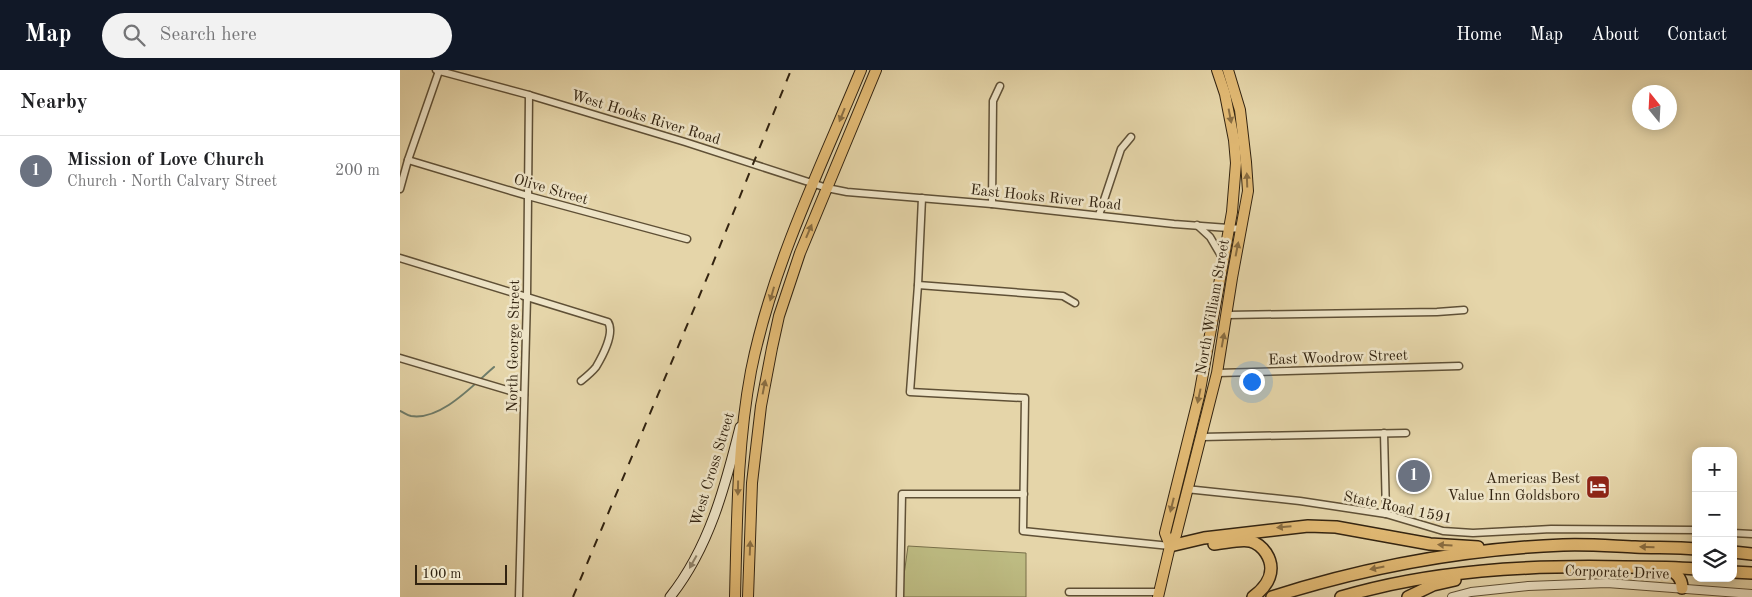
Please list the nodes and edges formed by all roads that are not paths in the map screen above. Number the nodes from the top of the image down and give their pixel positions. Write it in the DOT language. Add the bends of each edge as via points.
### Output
graph roads {
  1 [pos="438,70"];
  2 [pos="861,70"];
  3 [pos="876,70"];
  4 [pos="1217,70"];
  5 [pos="1228,70"];
  6 [pos="1000,86"];
  7 [pos="529,95"];
  8 [pos="1130,137"];
  9 [pos="408,160"];
  10 [pos="813,182"];
  11 [pos="828,188"];
  12 [pos="400,189"];
  13 [pos="847,192"];
  14 [pos="528,196"];
  15 [pos="922,198"];
  16 [pos="992,204"];
  17 [pos="1100,215"];
  18 [pos="1197,225"];
  19 [pos="1229,228"];
  20 [pos="1242,229"];
  21 [pos="687,239"];
  22 [pos="400,258"];
  23 [pos="1224,259"];
  24 [pos="918,285"];
  25 [pos="527,297"];
  26 [pos="1075,303"];
  27 [pos="1464,310"];
  28 [pos="766,312"];
  29 [pos="1227,315"];
  30 [pos="779,316"];
  31 [pos="400,358"];
  32 [pos="1459,366"];
  33 [pos="1217,372"];
  34 [pos="581,381"];
  35 [pos="524,394"];
  36 [pos="747,400"];
  37 [pos="1384,433"];
  38 [pos="1406,433"];
  39 [pos="1201,437"];
  40 [pos="1186,489"];
  41 [pos="1024,494"];
  42 [pos="1386,514"];
  43 [pos="1692,530"];
  44 [pos="1737,533"];
  45 [pos="1752,534"];
  46 [pos="1170,546"];
  47 [pos="1511,549"];
  48 [pos="1692,549"];
  49 [pos="1737,552"];
  50 [pos="1752,554"];
  51 [pos="1666,568"];
  52 [pos="1502,570"];
  53 [pos="1692,570"];
  54 [pos="1737,572"];
  55 [pos="1752,573"];
  56 [pos="1692,574"];
  57 [pos="1682,588"];
  58 [pos="1069,592"];
  59 [pos="1752,594"];
  60 [pos="1159,595"];
  61 [pos="519,597"];
  62 [pos="670,597"];
  63 [pos="735,597"];
  64 [pos="748,597"];
  65 [pos="900,597"];
  66 [pos="1253,597"];
  67 [pos="1272,597"];
  68 [pos="1341,597"];
  69 [pos="1408,597"];
  70 [pos="1452,597"];
  1 -- 7 [label="street, West Hooks River Road"];
  1 -- 9 [label="street"];
  2 -- 10 [label="main road, one-way"];
  3 -- 11 [label="main road"];
  4 -- 19 [label="main road, North William Street, one-way" via="1225,94 1236,163"];
  20 -- 5 [label="main road, North William Street, one-way" via="1248,191 1246,162 1240,110"];
  6 -- 16 [label="street" via="993,101"];
  7 -- 10 [label="street, West Hooks River Road"];
  7 -- 14 [label="street, North George Street"];
  8 -- 17 [label="street" via="1121,149"];
  9 -- 12 [label="street"];
  9 -- 14 [label="street, Olive Street"];
  10 -- 11 [label="street, West Hooks River Road"];
  10 -- 28 [label="main road, one-way"];
  11 -- 13 [label="street, West Hooks River Road"];
  30 -- 11 [label="main road, one-way" via="800,253"];
  13 -- 15 [label="street, East Hooks River Road"];
  14 -- 21 [label="street, Olive Street"];
  14 -- 25 [label="street, North George Street"];
  15 -- 16 [label="street, East Hooks River Road"];
  15 -- 24 [label="street"];
  16 -- 17 [label="street, East Hooks River Road"];
  17 -- 18 [label="street, East Hooks River Road"];
  18 -- 19 [label="street, East Hooks River Road"];
  18 -- 23 [label="street" via="1210,237"];
  19 -- 20 [label="street, East Hooks River Road"];
  19 -- 23 [label="main road, North William Street"];
  29 -- 20 [label="main road, North William Street, one-way"];
  22 -- 25 [label="street"];
  23 -- 46 [label="main road, North William Street, one-way" via="1199,396 1165,533"];
  24 -- 26 [label="street" via="1063,296"];
  24 -- 41 [label="street" via="910,392 1025,398"];
  25 -- 34 [label="street" via="608,322 611,335 595,368"];
  25 -- 35 [label="street, North George Street"];
  27 -- 29 [label="street"];
  28 -- 30 [label="main road"];
  28 -- 36 [label="main road"];
  33 -- 29 [label="main road, North William Street, one-way"];
  64 -- 30 [label="main road, one-way" via="756,444"];
  31 -- 35 [label="street"];
  32 -- 33 [label="street, East Woodrow Street"];
  33 -- 39 [label="main road, North William Street"];
  35 -- 61 [label="street, North George Street"];
  36 -- 62 [label="main road, West Cross Street, one-way" via="708,531 686,576"];
  36 -- 63 [label="main road, one-way" via="740,441"];
  37 -- 38 [label="street"];
  37 -- 39 [label="street"];
  37 -- 42 [label="street"];
  39 -- 40 [label="main road, North William Street"];
  40 -- 42 [label="street, State Road 1591"];
  40 -- 46 [label="main road, North William Street" via="1176,535"];
  41 -- 46 [label="street" via="1023,531"];
  41 -- 65 [label="street" via="902,494"];
  42 -- 43 [label="street, State Road 1591" via="1443,531 1473,533 1551,529"];
  44 -- 45 [label="street"];
  47 -- 46 [label="highway, one-way" via="1430,544 1336,527 1308,526 1204,538"];
  46 -- 60 [label="main road, North William Street"];
  46 -- 66 [label="highway" via="1244,540 1260,545 1272,568 1267,583"];
  48 -- 47 [label="highway, one-way" via="1564,545"];
  47 -- 67 [label="highway, one-way" via="1373,569"];
  49 -- 50 [label="highway"];
  51 -- 52 [label="highway" via="1567,566"];
  51 -- 53 [label="highway"];
  51 -- 57 [label="highway" via="1679,577"];
  52 -- 68 [label="highway" via="1434,576"];
  52 -- 69 [label="highway" via="1433,585"];
  54 -- 55 [label="highway"];
  56 -- 57 [label="highway"];
  57 -- 59 [label="street, Corporate Drive"];
  57 -- 70 [label="street, Corporate Drive" via="1568,584 1481,591"];
  58 -- 60 [label="street"];
}
